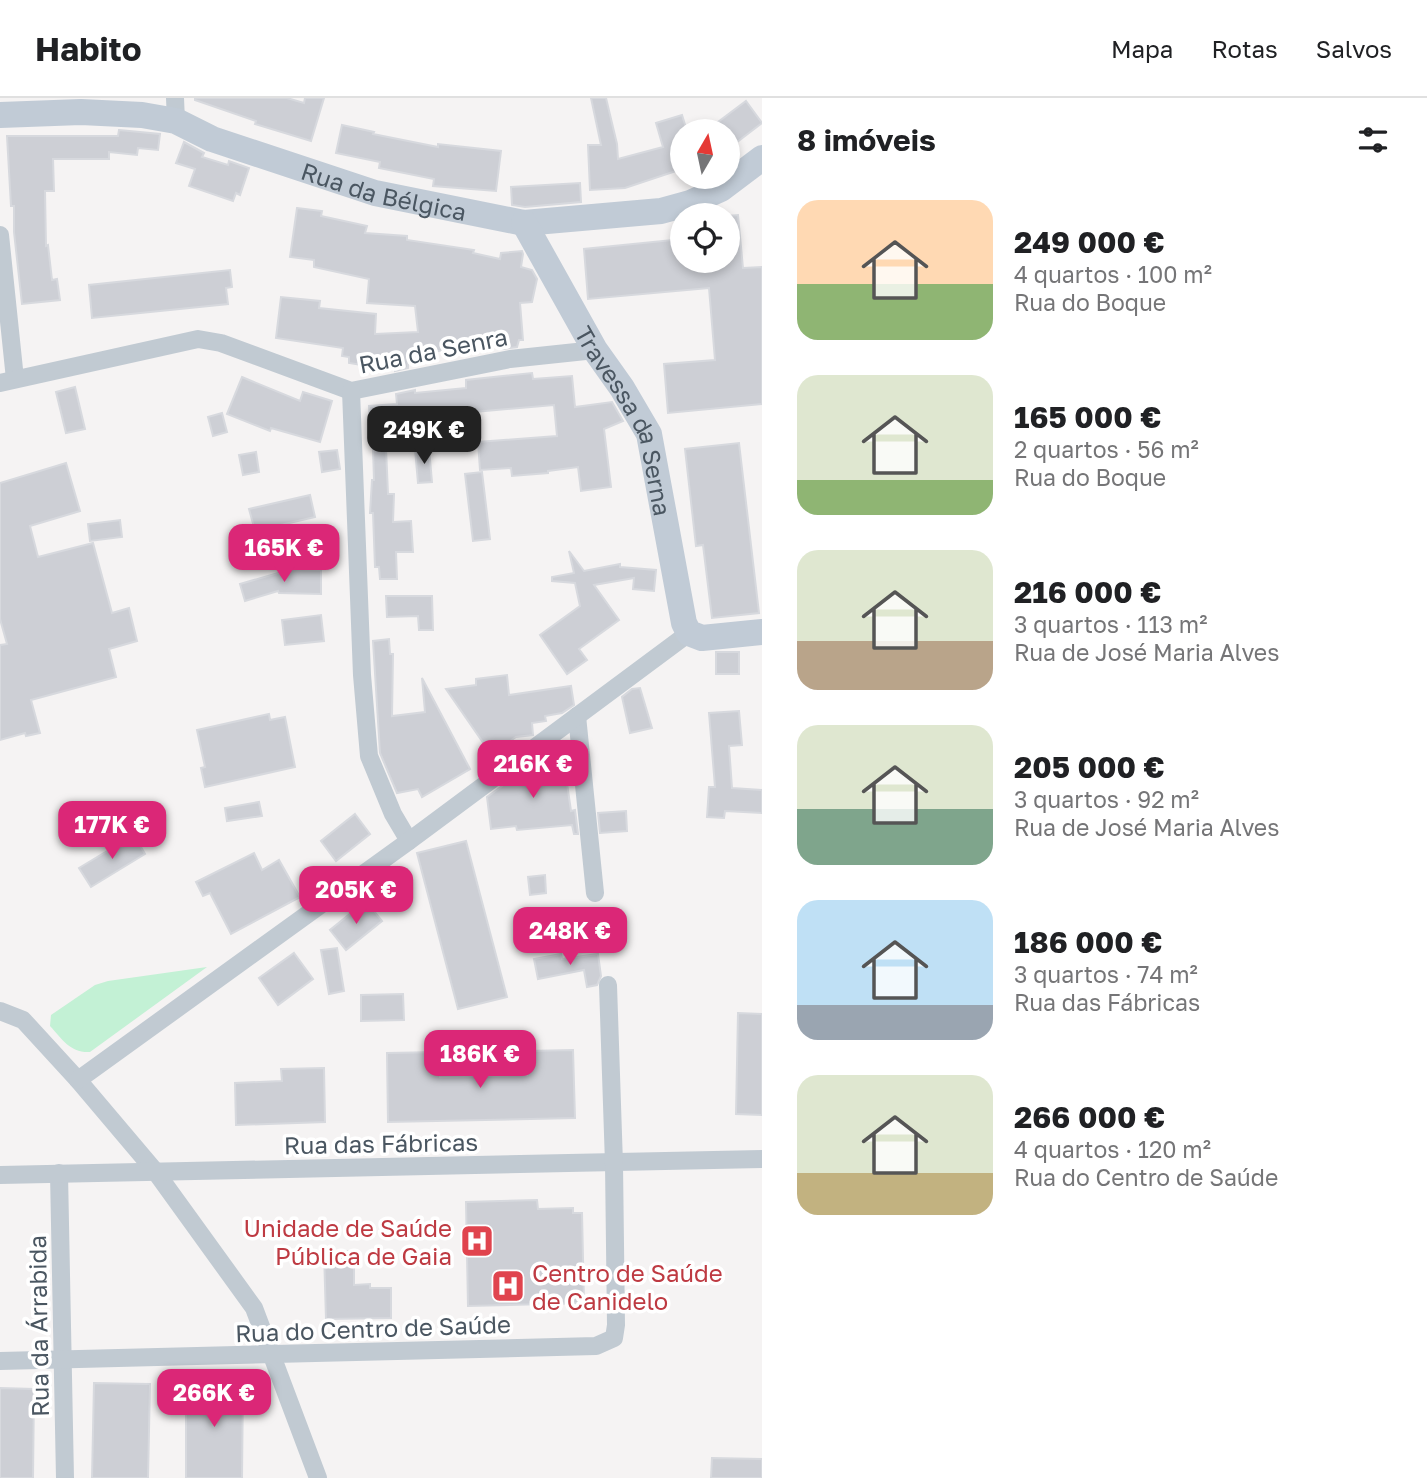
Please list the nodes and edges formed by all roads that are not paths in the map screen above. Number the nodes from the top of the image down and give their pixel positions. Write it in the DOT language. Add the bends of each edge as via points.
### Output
graph roads {
  1 [pos="175,110"];
  2 [pos="0,115"];
  3 [pos="762,158"];
  4 [pos="524,223"];
  5 [pos="0,234"];
  6 [pos="595,350"];
  7 [pos="7,381"];
  8 [pos="351,391"];
  9 [pos="762,632"];
  10 [pos="689,633"];
  11 [pos="577,716"];
  12 [pos="409,841"];
  13 [pos="595,893"];
  14 [pos="608,985"];
  15 [pos="0,1011"];
  16 [pos="78,1080"];
  17 [pos="762,1159"];
  18 [pos="614,1164"];
  19 [pos="155,1171"];
  20 [pos="59,1173"];
  21 [pos="0,1175"];
  22 [pos="274,1356"];
  23 [pos="63,1360"];
  24 [pos="0,1361"];
  25 [pos="65,1478"];
  26 [pos="318,1478"];
  1 -- 2 [label="main road, Rua da Bélgica" via="142,115 81,111"];
  1 -- 4 [label="main road, Rua da Bélgica" via="212,139 375,193"];
  3 -- 4 [label="main road, Rua da Bélgica" via="721,189 661,211"];
  4 -- 6 [label="main road, Travessa da Serna"];
  5 -- 7 [label="street"];
  6 -- 8 [label="street, Rua da Senra" via="510,359"];
  6 -- 10 [label="main road, Travessa da Serna" via="649,434"];
  7 -- 8 [label="street, Rua da Senra" via="198,339 221,343"];
  8 -- 12 [label="street" via="369,756"];
  9 -- 10 [label="main road" via="702,638"];
  10 -- 11 [label="street"];
  11 -- 12 [label="street"];
  11 -- 13 [label="street"];
  12 -- 16 [label="street"];
  14 -- 18 [label="street"];
  15 -- 16 [label="street" via="23,1020"];
  16 -- 19 [label="street"];
  17 -- 18 [label="street, Rua das Fábricas"];
  18 -- 19 [label="street, Rua das Fábricas"];
  18 -- 22 [label="street, Rua do Centro de Saúde" via="614,1338 596,1346"];
  19 -- 20 [label="street, Rua das Fábricas"];
  19 -- 22 [label="street" via="254,1308"];
  20 -- 21 [label="street, Rua das Fábricas"];
  20 -- 23 [label="street, Rua da Árrabida"];
  22 -- 23 [label="street, Rua do Centro de Saúde"];
  22 -- 26 [label="street"];
  23 -- 24 [label="street, Rua do Centro de Saúde"];
  23 -- 25 [label="street, Rua da Árrabida"];
}
